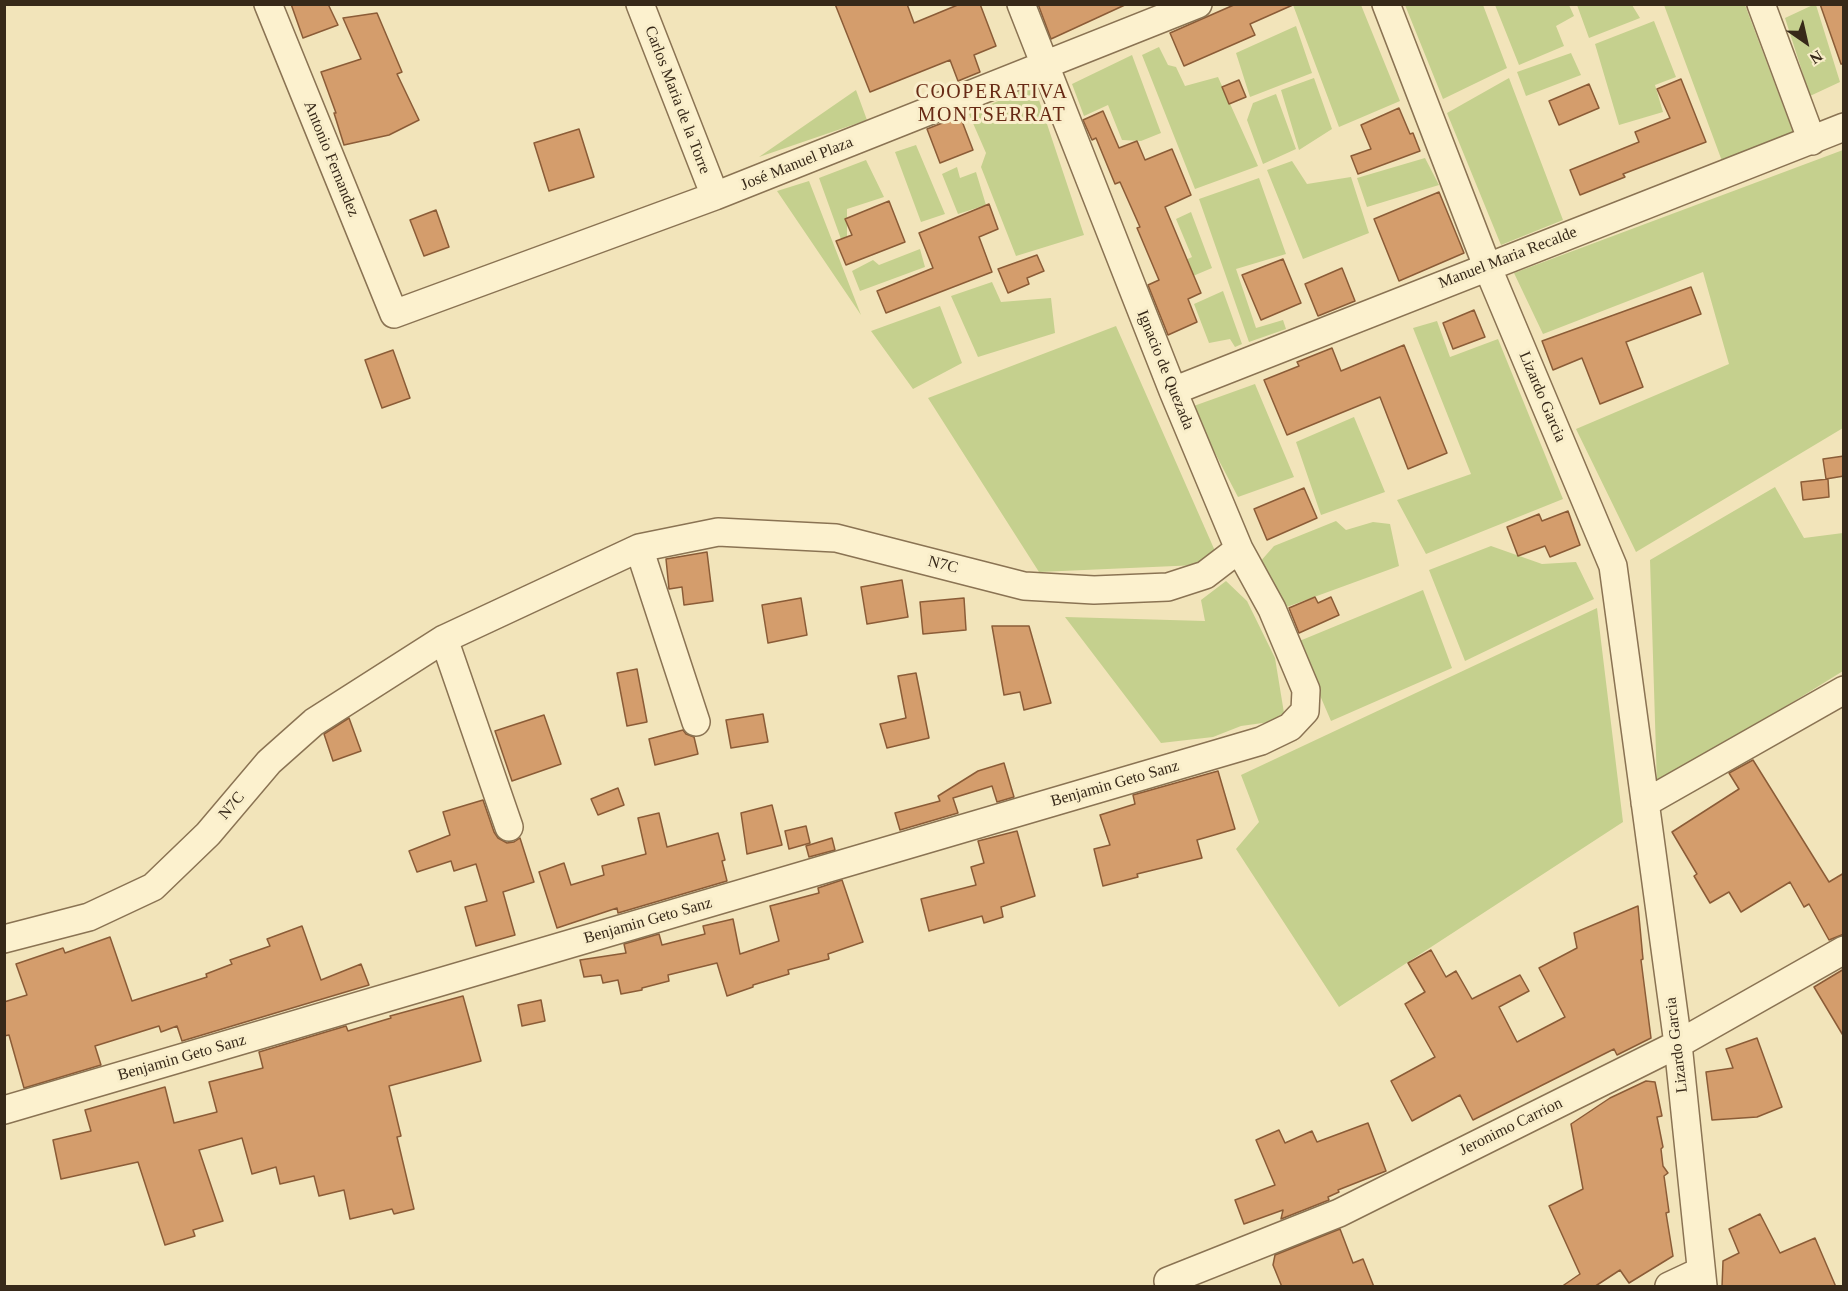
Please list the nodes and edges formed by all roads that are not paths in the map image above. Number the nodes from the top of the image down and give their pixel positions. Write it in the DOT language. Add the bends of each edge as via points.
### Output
graph roads {
  1 [pos="268,4"];
  2 [pos="640,4"];
  3 [pos="1020,4"];
  4 [pos="1198,4"];
  5 [pos="1386,4"];
  6 [pos="1761,4"];
  7 [pos="1046,66"];
  8 [pos="1844,127"];
  9 [pos="1812,141"];
  10 [pos="715,196"];
  11 [pos="1487,266"];
  12 [pos="394,314"];
  13 [pos="1173,391"];
  14 [pos="639,549"];
  15 [pos="1239,549"];
  16 [pos="444,639"];
  17 [pos="1844,690"];
  18 [pos="696,722"];
  19 [pos="1290,727"];
  20 [pos="1645,803"];
  21 [pos="508,827"];
  22 [pos="4,939"];
  23 [pos="1844,950"];
  24 [pos="1678,1044"];
  25 [pos="4,1110"];
  26 [pos="1702,1279"];
  27 [pos="1168,1281"];
  28 [pos="1669,1287"];
  1 -- 12 [label="street, Antonio Fernandez"];
  2 -- 10 [label="street, Carlos Maria de la Torre"];
  3 -- 7 [label="street, Ignacio de Quezada"];
  4 -- 7 [label="street, José Manuel Plaza"];
  5 -- 11 [label="street, Lizardo Garcia"];
  6 -- 9 [label="street"];
  7 -- 10 [label="street, José Manuel Plaza"];
  7 -- 13 [label="street, Ignacio de Quezada"];
  8 -- 9 [label="street, Manuel Maria Recalde"];
  9 -- 11 [label="street, Manuel Maria Recalde"];
  10 -- 12 [label="street, José Manuel Plaza"];
  11 -- 13 [label="street, Manuel Maria Recalde"];
  11 -- 20 [label="street, Lizardo Garcia" via="1613,566"];
  13 -- 15 [label="street, Ignacio de Quezada"];
  14 -- 15 [label="street, N7C" via="718,532 836,538 1024,586 1094,590 1168,587 1205,576"];
  14 -- 16 [label="street, N7C"];
  14 -- 18 [label="street"];
  15 -- 19 [label="street, Ignacio de Quezada" via="1272,609 1306,690 1305,711"];
  16 -- 21 [label="street"];
  16 -- 22 [label="street, N7C" via="314,722 269,762 208,834 153,887 88,917"];
  17 -- 20 [label="street"];
  19 -- 25 [label="street, Benjamin Geto Sanz" via="1250,744"];
  20 -- 24 [label="street, Lizardo Garcia"];
  23 -- 24 [label="street, Jeronimo Carrion"];
  24 -- 26 [label="street, Lizardo Garcia"];
  24 -- 27 [label="street, Jeronimo Carrion" via="1339,1213"];
  26 -- 28 [label="street"];
}
